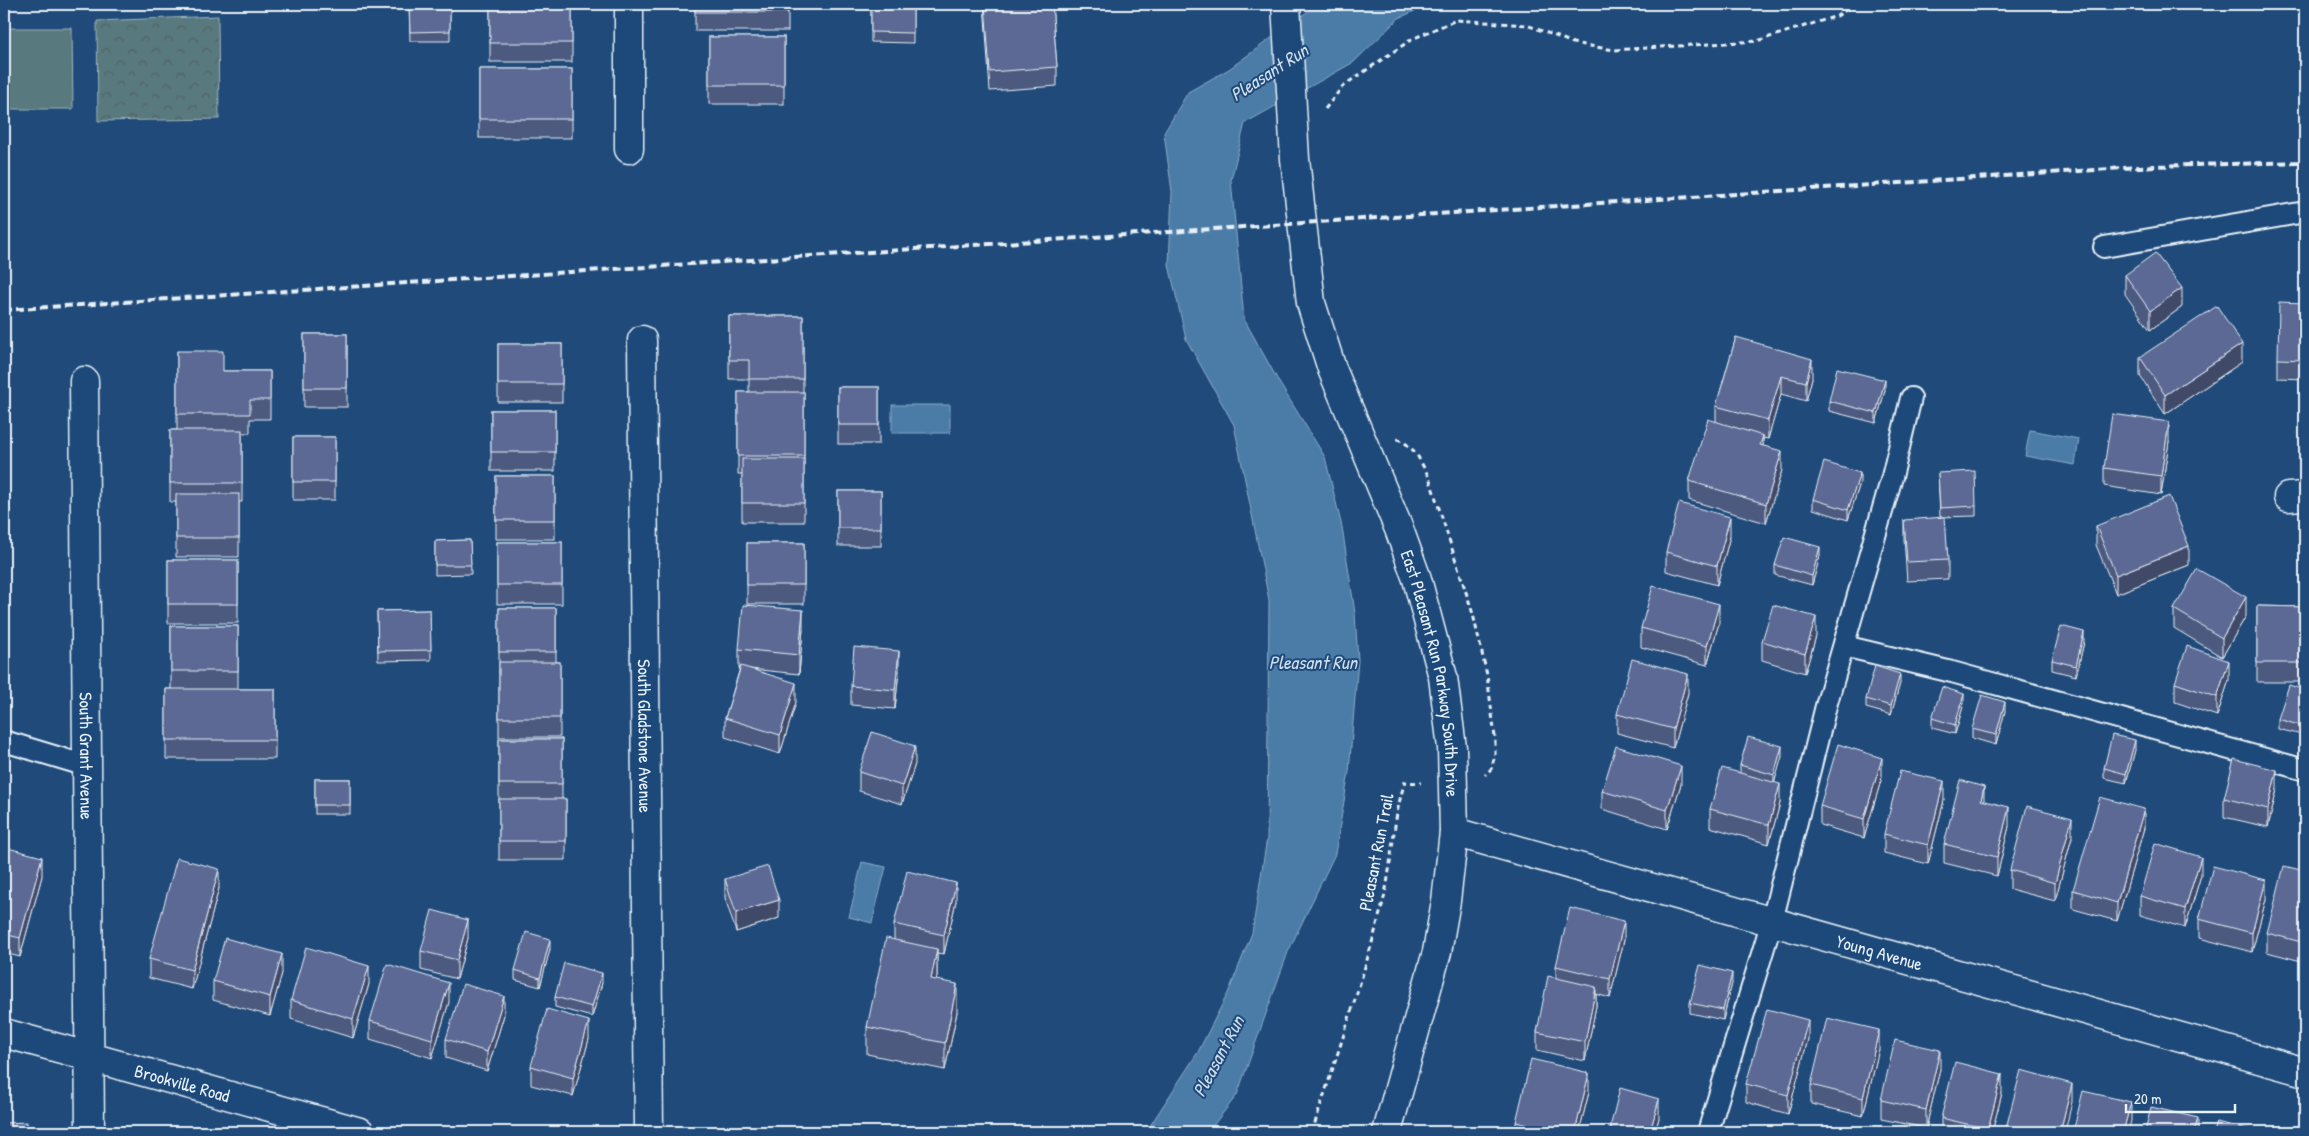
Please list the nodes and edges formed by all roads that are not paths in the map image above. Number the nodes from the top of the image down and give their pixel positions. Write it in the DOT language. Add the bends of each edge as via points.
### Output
graph roads {
  1 [pos="629,4"];
  2 [pos="1286,4"];
  3 [pos="629,148"];
  4 [pos="2305,212"];
  5 [pos="2104,247"];
  6 [pos="642,340"];
  7 [pos="84,380"];
  8 [pos="1911,398"];
  9 [pos="1844,646"];
  10 [pos="4,741"];
  11 [pos="87,766"];
  12 [pos="2305,770"];
  13 [pos="1454,832"];
  14 [pos="1772,921"];
  15 [pos="4,1033"];
  16 [pos="89,1057"];
  17 [pos="2305,1072"];
  18 [pos="90,1132"];
  19 [pos="360,1132"];
  20 [pos="649,1132"];
  21 [pos="1388,1132"];
  22 [pos="1708,1132"];
  1 -- 3 [label="street"];
  2 -- 13 [label="street, East Pleasant Run Parkway South Drive" via="1294,160 1311,303 1332,369 1399,529 1432,628 1443,677 1454,781"];
  4 -- 5 [label="lane"];
  6 -- 20 [label="street, South Gladstone Avenue"];
  7 -- 11 [label="street, South Grant Avenue"];
  8 -- 9 [label="lane"];
  9 -- 12 [label="lane" via="1962,675"];
  9 -- 14 [label="lane"];
  10 -- 11 [label="lane"];
  11 -- 16 [label="street, South Grant Avenue"];
  13 -- 14 [label="street, Young Avenue"];
  13 -- 21 [label="street, East Pleasant Run Parkway South Drive" via="1437,952"];
  14 -- 17 [label="street, Young Avenue"];
  14 -- 22 [label="lane"];
  15 -- 16 [label="street, Brookville Road"];
  16 -- 18 [label="street, South Grant Avenue"];
  16 -- 19 [label="street, Brookville Road"];
}
